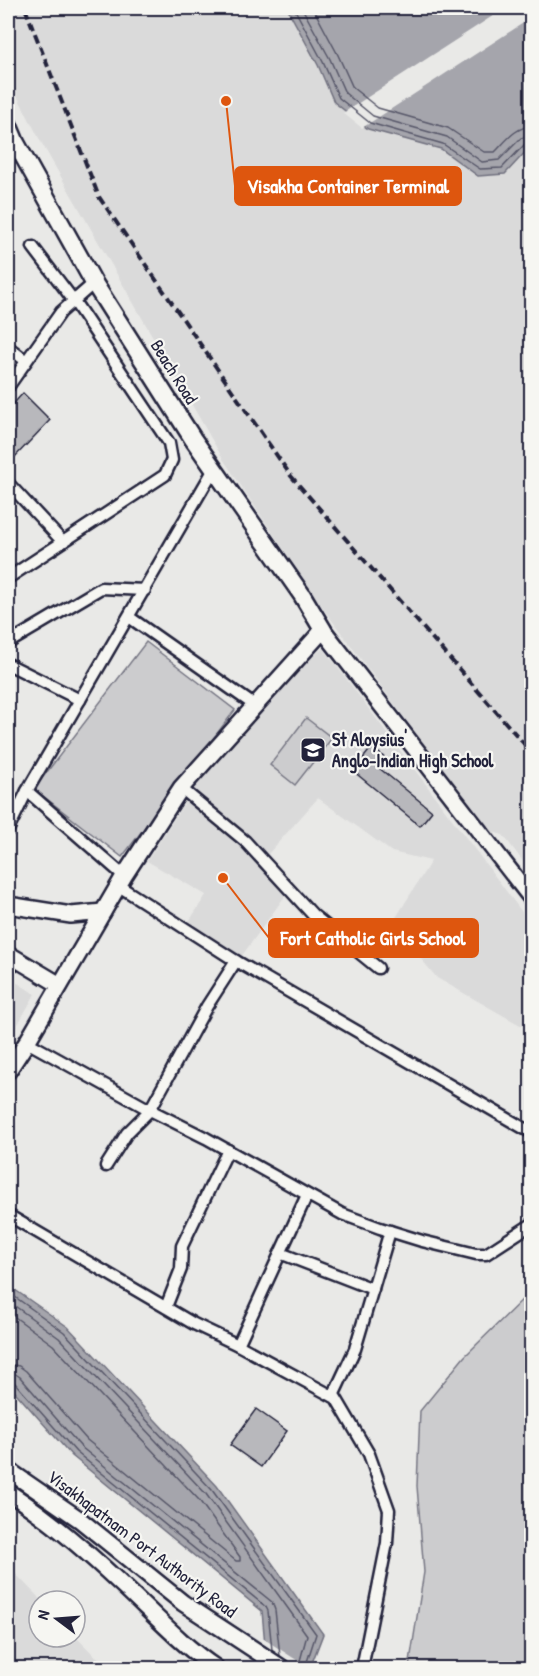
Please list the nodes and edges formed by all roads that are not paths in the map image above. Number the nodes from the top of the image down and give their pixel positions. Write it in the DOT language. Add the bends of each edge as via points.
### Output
graph roads {
  1 [pos="8,124"];
  2 [pos="33,247"];
  3 [pos="94,283"];
  4 [pos="74,301"];
  5 [pos="8,347"];
  6 [pos="26,362"];
  7 [pos="8,387"];
  8 [pos="214,469"];
  9 [pos="8,483"];
  10 [pos="62,541"];
  11 [pos="8,578"];
  12 [pos="145,590"];
  13 [pos="129,617"];
  14 [pos="322,630"];
  15 [pos="8,643"];
  16 [pos="8,664"];
  17 [pos="80,699"];
  18 [pos="255,705"];
  19 [pos="181,788"];
  20 [pos="27,791"];
  21 [pos="8,830"];
  22 [pos="121,881"];
  23 [pos="531,899"];
  24 [pos="8,905"];
  25 [pos="103,912"];
  26 [pos="8,954"];
  27 [pos="236,961"];
  28 [pos="378,968"];
  29 [pos="60,985"];
  30 [pos="27,1042"];
  31 [pos="8,1071"];
  32 [pos="150,1110"];
  33 [pos="531,1133"];
  34 [pos="228,1150"];
  35 [pos="106,1166"];
  36 [pos="307,1195"];
  37 [pos="8,1215"];
  38 [pos="531,1224"];
  39 [pos="390,1231"];
  40 [pos="280,1253"];
  41 [pos="373,1289"];
  42 [pos="166,1308"];
  43 [pos="238,1345"];
  44 [pos="333,1396"];
  45 [pos="8,1470"];
  46 [pos="8,1492"];
  47 [pos="216,1668"];
  48 [pos="282,1668"];
  49 [pos="362,1668"];
  1 -- 3 [label="main road, Beach Road"];
  2 -- 4 [label="street"];
  3 -- 4 [label="street"];
  3 -- 8 [label="main road, Beach Road"];
  4 -- 6 [label="street" via="61,312"];
  4 -- 10 [label="street" via="169,443 172,460 165,475"];
  5 -- 6 [label="street"];
  6 -- 7 [label="street"];
  8 -- 12 [label="street"];
  8 -- 14 [label="main road, Beach Road"];
  9 -- 10 [label="street"];
  10 -- 11 [label="street"];
  12 -- 13 [label="street"];
  12 -- 15 [label="street" via="101,588"];
  13 -- 17 [label="street"];
  13 -- 18 [label="street"];
  14 -- 18 [label="main road"];
  14 -- 23 [label="main road"];
  16 -- 17 [label="street"];
  17 -- 20 [label="street"];
  18 -- 19 [label="main road"];
  19 -- 22 [label="main road"];
  19 -- 28 [label="street" via="245,841 313,915"];
  20 -- 21 [label="street"];
  20 -- 22 [label="street"];
  22 -- 25 [label="main road"];
  22 -- 27 [label="street"];
  24 -- 25 [label="main road" via="71,915"];
  25 -- 29 [label="main road"];
  26 -- 29 [label="main road"];
  27 -- 32 [label="street"];
  27 -- 33 [label="street"];
  29 -- 30 [label="main road"];
  30 -- 31 [label="main road"];
  30 -- 32 [label="street"];
  32 -- 34 [label="street"];
  32 -- 35 [label="street" via="127,1133"];
  34 -- 36 [label="street"];
  34 -- 42 [label="street" via="182,1246 181,1269"];
  36 -- 39 [label="street" via="342,1214"];
  36 -- 40 [label="street"];
  37 -- 42 [label="street"];
  38 -- 39 [label="street" via="486,1254"];
  39 -- 41 [label="street"];
  40 -- 41 [label="street"];
  40 -- 43 [label="street"];
  41 -- 44 [label="street" via="355,1349"];
  42 -- 43 [label="street"];
  43 -- 44 [label="street"];
  44 -- 49 [label="street" via="369,1454 388,1510 387,1543"];
  45 -- 48 [label="main road, Visakhapatnam Port Authority Road" via="78,1519 176,1598"];
  46 -- 47 [label="main road, Visakhapatnam Port Authority Road" via="67,1536"];
}
